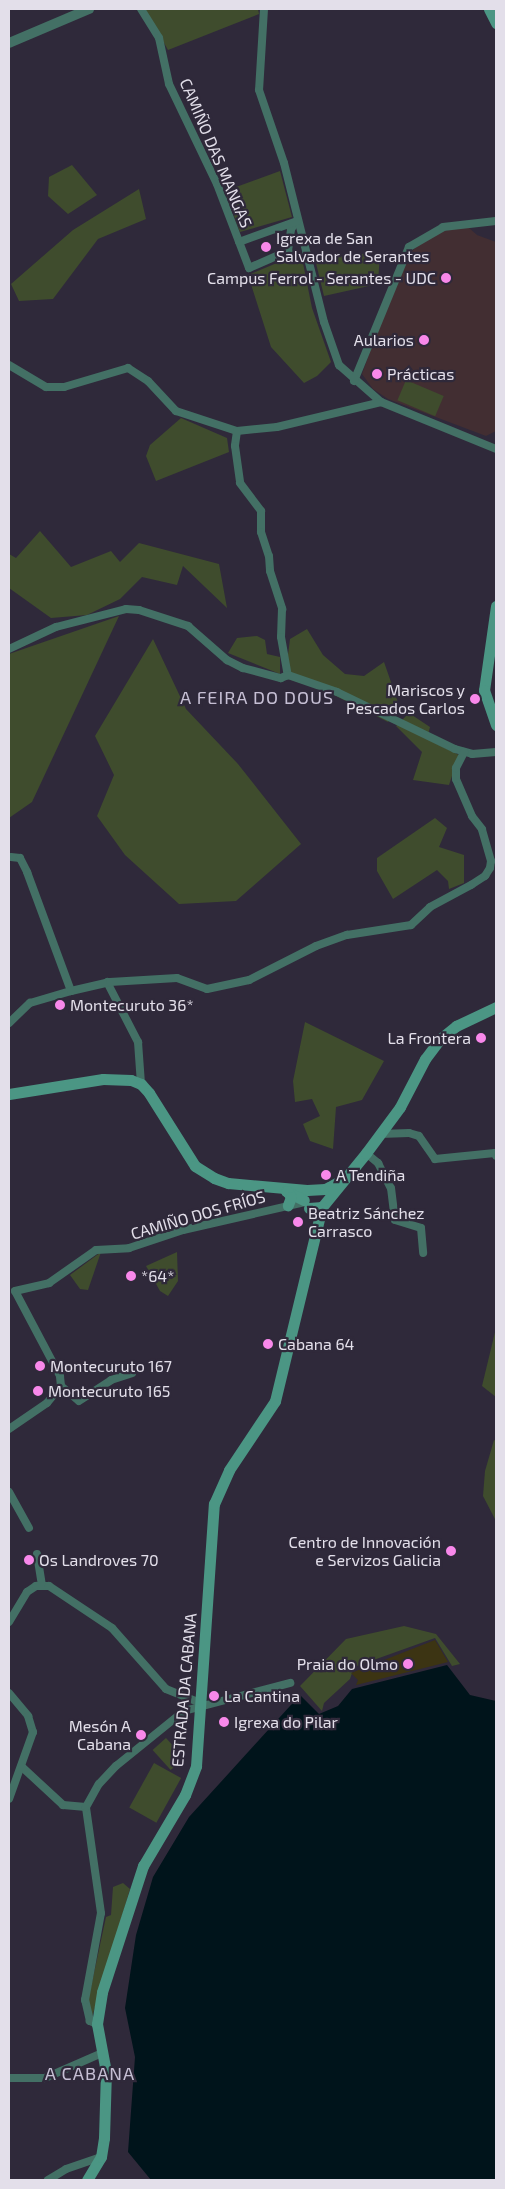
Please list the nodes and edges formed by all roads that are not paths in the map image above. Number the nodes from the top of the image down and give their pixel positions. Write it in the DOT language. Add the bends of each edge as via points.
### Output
graph roads {
  1 [pos="88,9"];
  2 [pos="141,9"];
  3 [pos="264,9"];
  4 [pos="489,9"];
  5 [pos="496,23"];
  6 [pos="9,43"];
  7 [pos="496,221"];
  8 [pos="297,222"];
  9 [pos="239,242"];
  10 [pos="9,365"];
  11 [pos="354,380"];
  12 [pos="381,402"];
  13 [pos="237,431"];
  14 [pos="494,447"];
  15 [pos="496,608"];
  16 [pos="9,649"];
  17 [pos="288,675"];
  18 [pos="496,725"];
  19 [pos="464,752"];
  20 [pos="496,752"];
  21 [pos="11,857"];
  22 [pos="107,982"];
  23 [pos="71,991"];
  24 [pos="496,1007"];
  25 [pos="496,1017"];
  26 [pos="471,1018"];
  27 [pos="9,1023"];
  28 [pos="141,1084"];
  29 [pos="9,1094"];
  30 [pos="380,1134"];
  31 [pos="366,1153"];
  32 [pos="496,1156"];
  33 [pos="344,1179"];
  34 [pos="283,1190"];
  35 [pos="315,1190"];
  36 [pos="306,1203"];
  37 [pos="288,1205"];
  38 [pos="323,1205"];
  39 [pos="316,1226"];
  40 [pos="423,1253"];
  41 [pos="9,1283"];
  42 [pos="15,1291"];
  43 [pos="132,1373"];
  44 [pos="61,1386"];
  45 [pos="9,1429"];
  46 [pos="9,1492"];
  47 [pos="29,1528"];
  48 [pos="37,1554"];
  49 [pos="42,1584"];
  50 [pos="9,1622"];
  51 [pos="290,1683"];
  52 [pos="9,1693"];
  53 [pos="200,1706"];
  54 [pos="22,1767"];
  55 [pos="9,1798"];
  56 [pos="86,1807"];
  57 [pos="97,2024"];
  58 [pos="102,2053"];
  59 [pos="9,2078"];
  60 [pos="100,2157"];
  61 [pos="48,2180"];
  62 [pos="87,2180"];
  1 -- 6 [label="street"];
  2 -- 9 [label="street, CAMIÑO DAS MANGAS" via="159,38 170,84 217,184"];
  3 -- 8 [label="street" via="259,90 284,163"];
  4 -- 5 [label="main road"];
  7 -- 11 [label="street" via="443,226 409,247"];
  8 -- 9 [label="street"];
  8 -- 9 [label="street, CAMIÑO DAS MANGAS" via="291,229 288,252 249,268"];
  8 -- 11 [label="street" via="339,365"];
  10 -- 13 [label="street" via="46,387 64,387 128,368 148,381 176,411"];
  11 -- 12 [label="street"];
  12 -- 13 [label="street" via="277,427"];
  12 -- 14 [label="street"];
  13 -- 17 [label="street" via="235,446 240,483 261,511 261,532 282,609 282,637"];
  15 -- 18 [label="main road" via="484,690"];
  16 -- 17 [label="street" via="56,627 126,609 166,617 188,626 227,660 243,668 281,678"];
  17 -- 19 [label="street" via="337,692"];
  19 -- 20 [label="street"];
  19 -- 22 [label="street" via="456,768 456,780 472,816 482,829 492,861 490,868 485,876 430,907 411,925 347,935 316,946 249,980 207,989 177,978"];
  21 -- 23 [label="street" via="20,858 27,872"];
  22 -- 23 [label="street"];
  22 -- 28 [label="street" via="138,1042"];
  23 -- 27 [label="street" via="30,1003"];
  24 -- 26 [label="main road, ESTRADA DA CABANA"];
  25 -- 26 [label="main road, ESTRADA DA CABANA"];
  26 -- 30 [label="main road, ESTRADA DA CABANA" via="450,1030 431,1050 400,1107"];
  28 -- 29 [label="main road" via="119,1078 103,1079"];
  28 -- 34 [label="main road" via="195,1166 228,1183"];
  30 -- 31 [label="main road, ESTRADA DA CABANA"];
  30 -- 32 [label="street" via="420,1136 435,1158 495,1153"];
  31 -- 33 [label="main road, ESTRADA DA CABANA"];
  31 -- 40 [label="street" via="378,1163 391,1188 395,1220 421,1228"];
  33 -- 35 [label="main road, ESTRADA DA CABANA"];
  33 -- 38 [label="main road, ESTRADA DA CABANA"];
  34 -- 35 [label="main road"];
  34 -- 36 [label="main road"];
  34 -- 37 [label="main road" via="291,1197"];
  35 -- 36 [label="main road"];
  35 -- 38 [label="main road" via="325,1196"];
  36 -- 37 [label="street, CAMIÑO DOS FRÍOS"];
  36 -- 38 [label="main road"];
  36 -- 39 [label="main road"];
  37 -- 42 [label="street, CAMIÑO DOS FRÍOS" via="183,1230 129,1248 96,1250 50,1283"];
  38 -- 39 [label="main road, ESTRADA DA CABANA"];
  39 -- 53 [label="main road, ESTRADA DA CABANA" via="275,1401 229,1470 214,1504"];
  41 -- 42 [label="street"];
  42 -- 44 [label="street" via="60,1376"];
  43 -- 44 [label="street" via="111,1380 79,1401"];
  44 -- 45 [label="street" via="42,1408"];
  46 -- 47 [label="street"];
  48 -- 49 [label="street"];
  49 -- 50 [label="street" via="22,1597"];
  49 -- 53 [label="street" via="112,1628 166,1690"];
  51 -- 53 [label="street"];
  52 -- 54 [label="street" via="32,1724 31,1745"];
  53 -- 56 [label="street" via="184,1712 116,1766 99,1784"];
  53 -- 57 [label="main road, ESTRADA DA CABANA" via="192,1780 131,1894 102,1992"];
  54 -- 55 [label="street"];
  54 -- 56 [label="street" via="63,1804"];
  56 -- 57 [label="street" via="101,1913 85,2000 90,2021"];
  57 -- 58 [label="main road, ESTRADA DA CABANA"];
  58 -- 59 [label="street" via="45,2078"];
  58 -- 60 [label="main road, ESTRADA DA CABANA" via="106,2082"];
  60 -- 61 [label="street" via="66,2169"];
  60 -- 62 [label="main road"];
}
